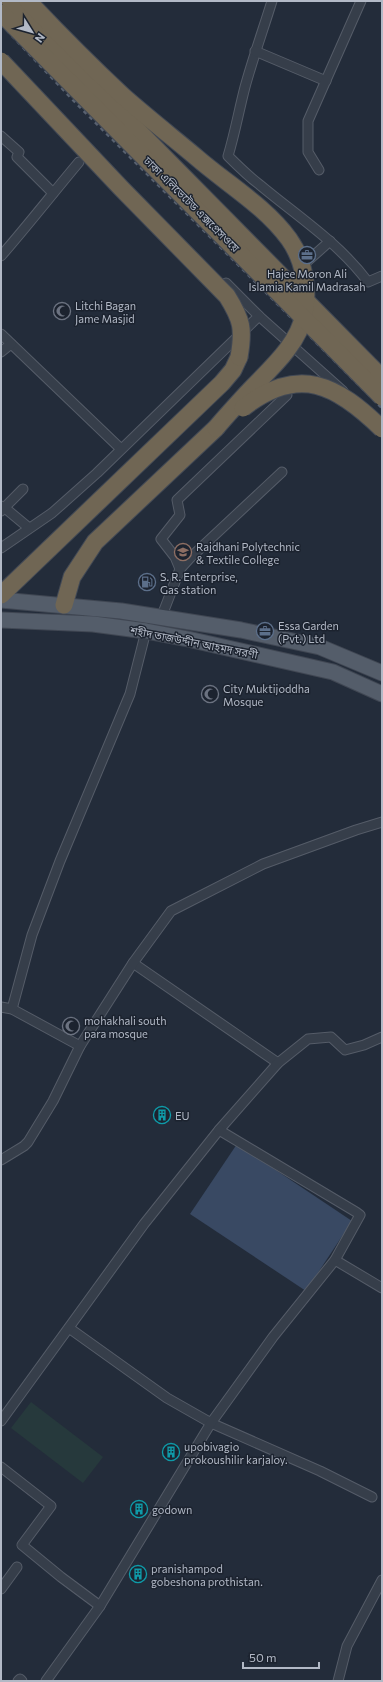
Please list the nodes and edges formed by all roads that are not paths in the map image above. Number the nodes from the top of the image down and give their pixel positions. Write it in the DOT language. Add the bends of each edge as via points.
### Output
graph roads {
  1 [pos="7,1"];
  2 [pos="10,1"];
  3 [pos="28,1"];
  4 [pos="272,1"];
  5 [pos="361,1"];
  6 [pos="1,13"];
  7 [pos="255,51"];
  8 [pos="1,61"];
  9 [pos="326,81"];
  10 [pos="27,87"];
  11 [pos="1,136"];
  12 [pos="79,162"];
  13 [pos="319,170"];
  14 [pos="53,193"];
  15 [pos="330,241"];
  16 [pos="1,256"];
  17 [pos="302,266"];
  18 [pos="382,276"];
  19 [pos="259,316"];
  20 [pos="1,334"];
  21 [pos="11,344"];
  22 [pos="1,352"];
  23 [pos="382,378"];
  24 [pos="382,386"];
  25 [pos="286,395"];
  26 [pos="382,397"];
  27 [pos="216,428"];
  28 [pos="382,430"];
  29 [pos="121,449"];
  30 [pos="282,472"];
  31 [pos="23,489"];
  32 [pos="2,508"];
  33 [pos="29,528"];
  34 [pos="1,548"];
  35 [pos="180,569"];
  36 [pos="1,595"];
  37 [pos="1,600"];
  38 [pos="64,605"];
  39 [pos="161,618"];
  40 [pos="1,620"];
  41 [pos="146,631"];
  42 [pos="382,672"];
  43 [pos="382,694"];
  44 [pos="382,822"];
  45 [pos="133,963"];
  46 [pos="1,1007"];
  47 [pos="12,1009"];
  48 [pos="382,1037"];
  49 [pos="80,1046"];
  50 [pos="278,1063"];
  51 [pos="219,1130"];
  52 [pos="1,1160"];
  53 [pos="335,1260"];
  54 [pos="382,1288"];
  55 [pos="69,1328"];
  56 [pos="3,1415"];
  57 [pos="211,1423"];
  58 [pos="1,1467"];
  59 [pos="372,1497"];
  60 [pos="17,1567"];
  61 [pos="382,1580"];
  62 [pos="1,1589"];
  63 [pos="100,1606"];
  64 [pos="18,1681"];
  65 [pos="22,1681"];
  66 [pos="46,1681"];
  67 [pos="338,1681"];
  1 -- 24 [label="street" via="79,75 253,241"];
  2 -- 23 [label="highway, ঢাকা এলিভেটেড এক্সপ্রেসওয়ে, bridge"];
  3 -- 27 [label="highway, bridge" via="125,98 268,215 296,251 305,287 304,316 299,328 283,354"];
  4 -- 7 [label="street"];
  5 -- 9 [label="street"];
  6 -- 26 [label="highway, ঢাকা এলিভেটেড এক্সপ্রেসওয়ে, bridge"];
  7 -- 9 [label="street"];
  7 -- 15 [label="street" via="228,156 258,184"];
  8 -- 36 [label="highway, bridge" via="227,296 238,314 242,338 239,357 233,370 222,383"];
  9 -- 13 [label="street" via="308,121 308,152"];
  10 -- 19 [label="street"];
  11 -- 14 [label="street" via="19,152 17,157"];
  12 -- 14 [label="street"];
  14 -- 16 [label="street" via="32,222"];
  15 -- 17 [label="street"];
  15 -- 18 [label="street" via="354,263 368,282"];
  19 -- 28 [label="street" via="328,377"];
  19 -- 29 [label="street"];
  20 -- 21 [label="street"];
  21 -- 22 [label="street"];
  21 -- 29 [label="street"];
  25 -- 35 [label="street" via="177,500 180,515 161,539 175,557"];
  27 -- 28 [label="highway, bridge" via="252,400 274,389 294,384 317,386 337,393 361,409"];
  27 -- 38 [label="highway" via="95,542 72,578"];
  29 -- 33 [label="street" via="52,513"];
  30 -- 35 [label="street"];
  31 -- 32 [label="street"];
  32 -- 33 [label="street"];
  33 -- 34 [label="street"];
  35 -- 39 [label="street"];
  37 -- 38 [label="main road, শহীদ তাজউদ্দীন আহমদ সরণী"];
  38 -- 39 [label="main road, শহীদ তাজউদ্দীন আহমদ সরণী"];
  39 -- 42 [label="main road, শহীদ তাজউদ্দীন আহমদ সরণী" via="241,630 320,647"];
  40 -- 41 [label="main road, শহীদ তাজউদ্দীন আহমদ সরণী" via="94,624"];
  41 -- 43 [label="main road, শহীদ তাজউদ্দীন আহমদ সরণী" via="333,672"];
  41 -- 47 [label="street" via="130,694 32,935"];
  44 -- 45 [label="street" via="263,864 171,911"];
  45 -- 49 [label="street"];
  45 -- 50 [label="street"];
  46 -- 47 [label="street"];
  47 -- 49 [label="street"];
  48 -- 50 [label="street" via="346,1050 331,1037 308,1039"];
  49 -- 52 [label="street" via="53,1102 28,1142"];
  50 -- 51 [label="street"];
  51 -- 53 [label="street" via="360,1215"];
  51 -- 55 [label="street" via="144,1224"];
  53 -- 54 [label="street"];
  53 -- 57 [label="street" via="273,1337"];
  55 -- 56 [label="street"];
  55 -- 57 [label="street" via="167,1398"];
  57 -- 59 [label="street"];
  57 -- 63 [label="street"];
  58 -- 63 [label="street" via="51,1506 22,1545"];
  60 -- 62 [label="street"];
  61 -- 67 [label="street" via="347,1646"];
  63 -- 66 [label="street"];
  64 -- 65 [label="street"];
}
